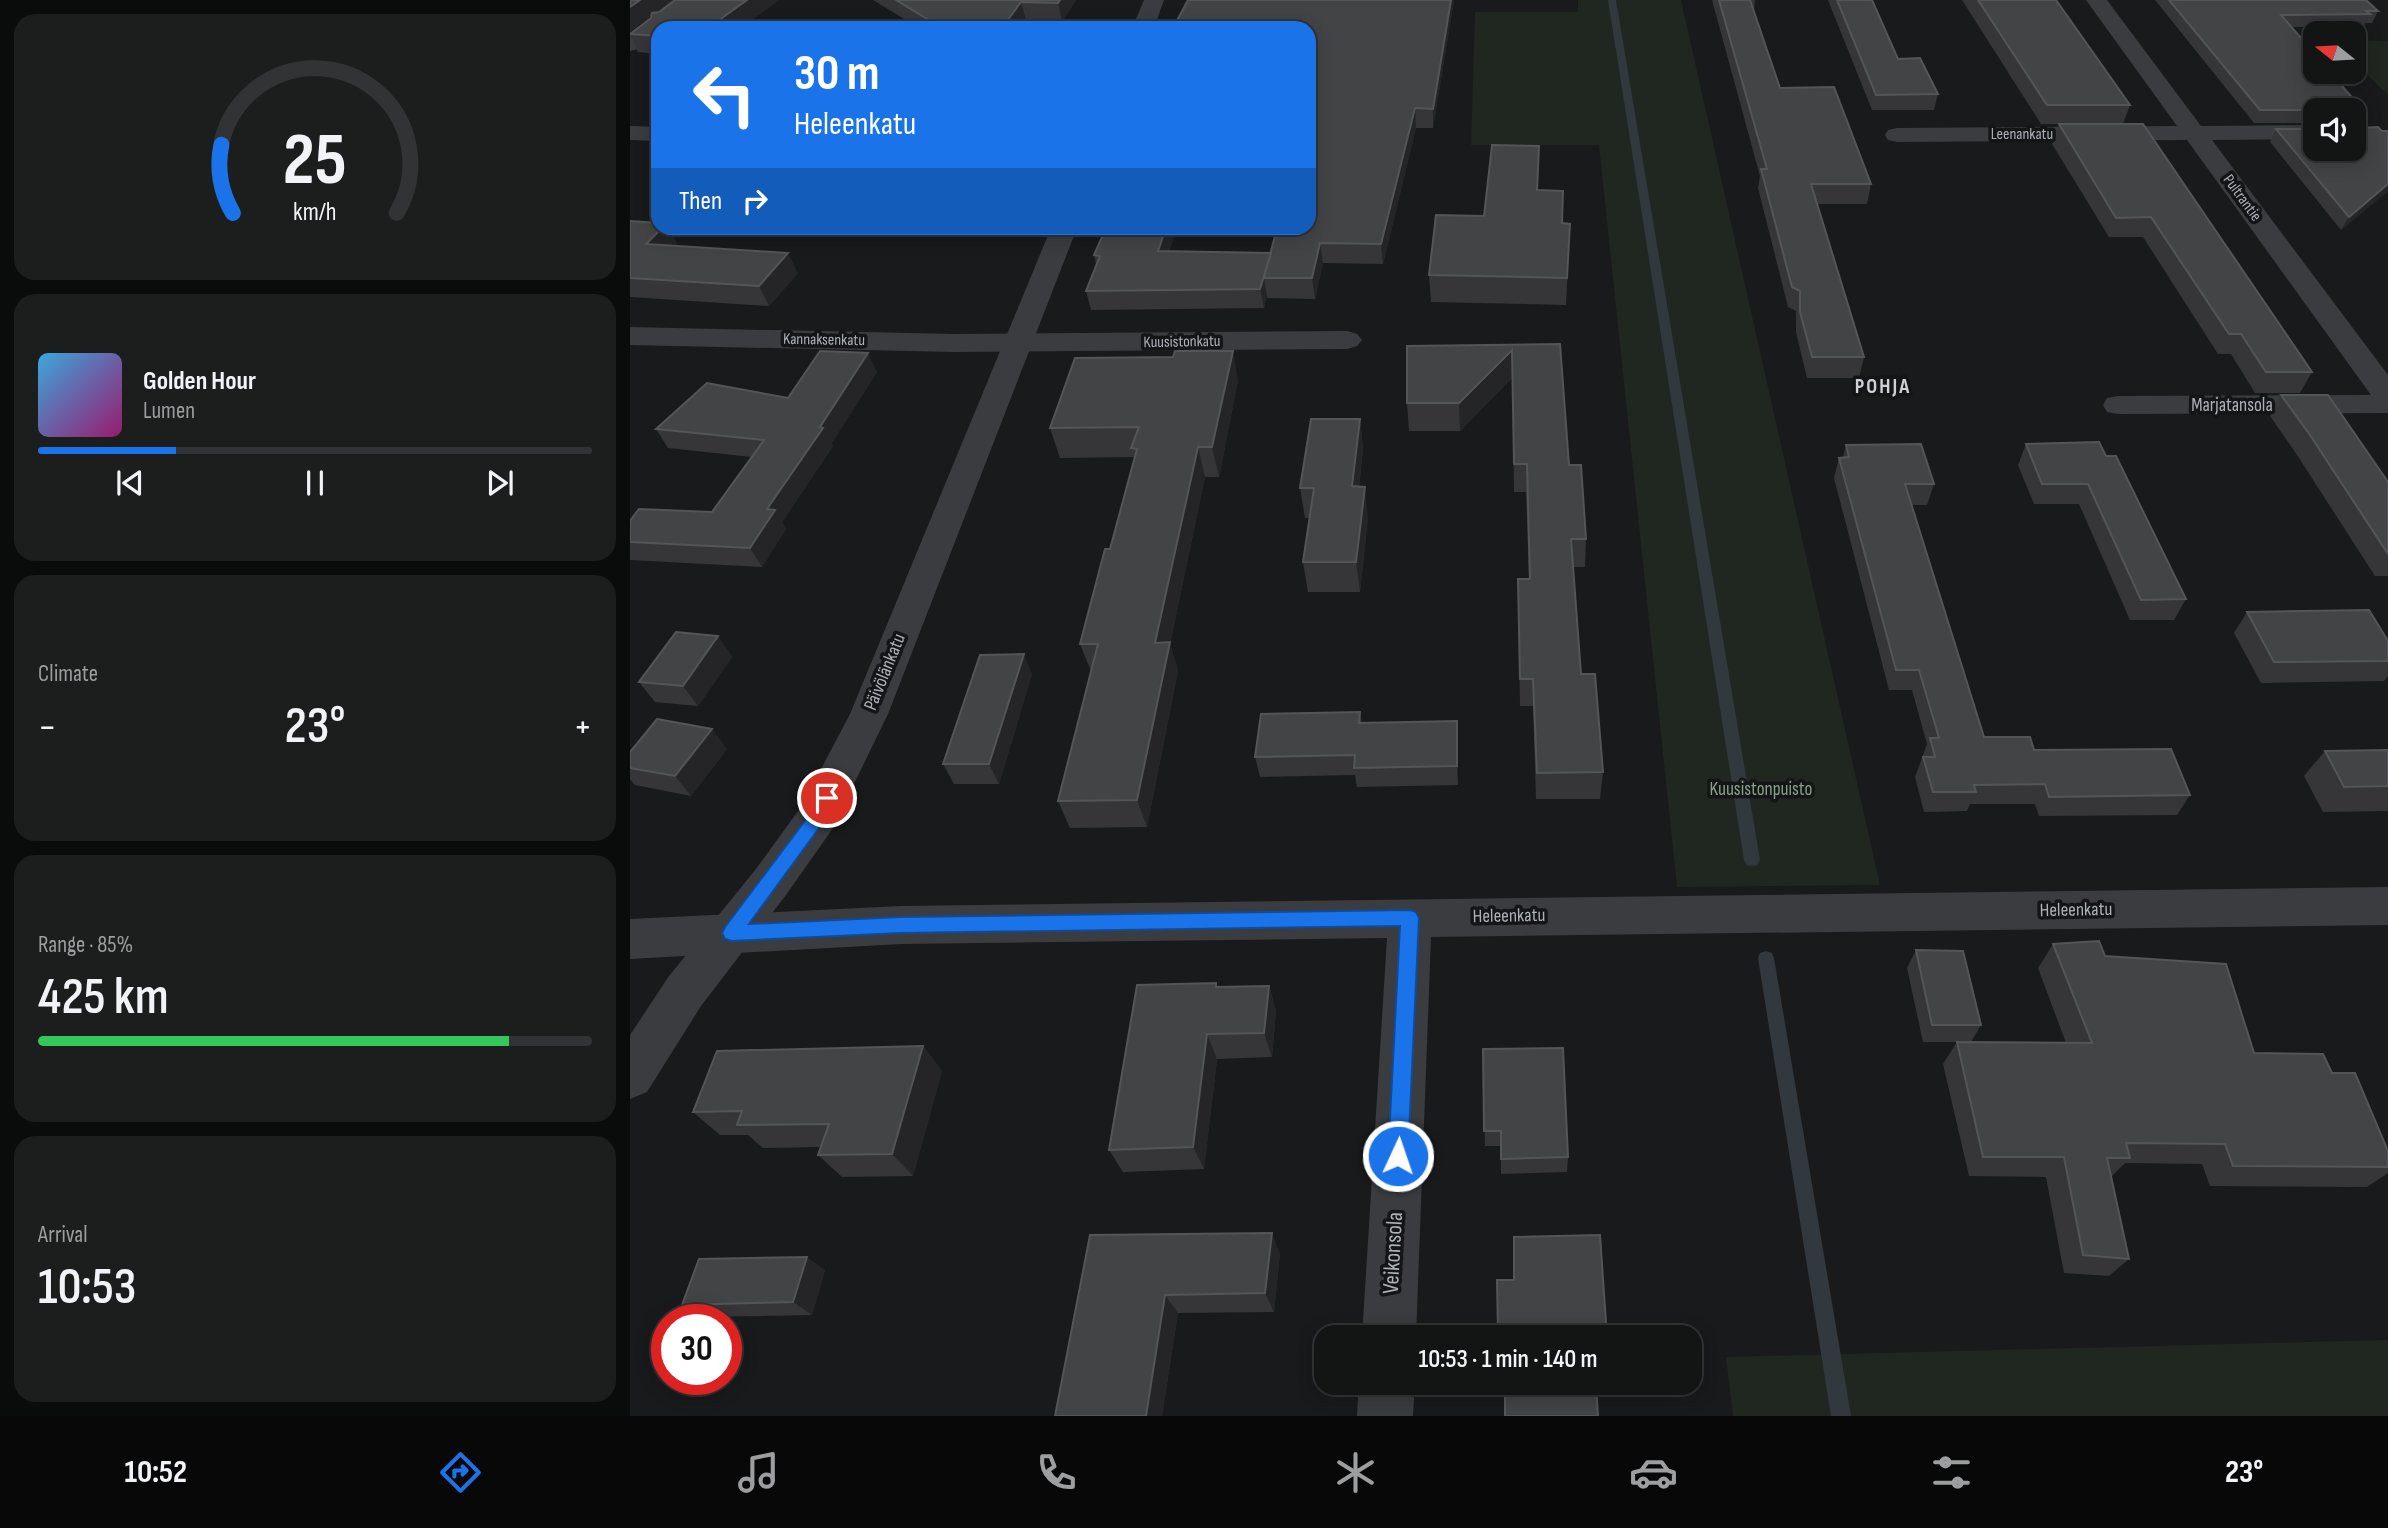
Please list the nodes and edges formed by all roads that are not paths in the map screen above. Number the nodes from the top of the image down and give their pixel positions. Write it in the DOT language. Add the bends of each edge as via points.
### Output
graph roads {
  1 [pos="692,0"];
  2 [pos="1154,0"];
  3 [pos="2096,0"];
  4 [pos="662,21"];
  5 [pos="1146,21"];
  6 [pos="651,29"];
  7 [pos="630,44"];
  8 [pos="2303,132"];
  9 [pos="630,133"];
  10 [pos="2194,133"];
  11 [pos="651,134"];
  12 [pos="1897,135"];
  13 [pos="1060,235"];
  14 [pos="630,336"];
  15 [pos="1347,340"];
  16 [pos="1017,343"];
  17 [pos="2383,382"];
  18 [pos="2388,404"];
  19 [pos="2118,405"];
  20 [pos="2388,906"];
  21 [pos="1410,918"];
  22 [pos="732,933"];
  23 [pos="630,939"];
  24 [pos="630,1076"];
  25 [pos="1390,1325"];
  26 [pos="1386,1395"];
  27 [pos="1385,1416"];
  1 -- 4 [label="street"];
  2 -- 5 [label="street"];
  3 -- 10 [label="street, Pultrantie"];
  6 -- 7 [label="street"];
  8 -- 10 [label="street, Leenankatu"];
  9 -- 11 [label="street"];
  10 -- 12 [label="street, Leenankatu"];
  10 -- 17 [label="street, Pultrantie"];
  13 -- 16 [label="street, Päivölänkatu"];
  14 -- 16 [label="street, Kannaksenkatu"];
  15 -- 16 [label="street, Kuusistonkatu"];
  16 -- 22 [label="street, Päivölänkatu" via="869,714 816,819"];
  18 -- 19 [label="street, Marjatansola"];
  20 -- 21 [label="street, Heleenkatu"];
  21 -- 22 [label="street, Heleenkatu" via="915,924"];
  21 -- 25 [label="street, Veikonsola"];
  22 -- 23 [label="street, Heleenkatu"];
  22 -- 24 [label="street, Päivölänkatu" via="685,991"];
  26 -- 27 [label="street"];
}
